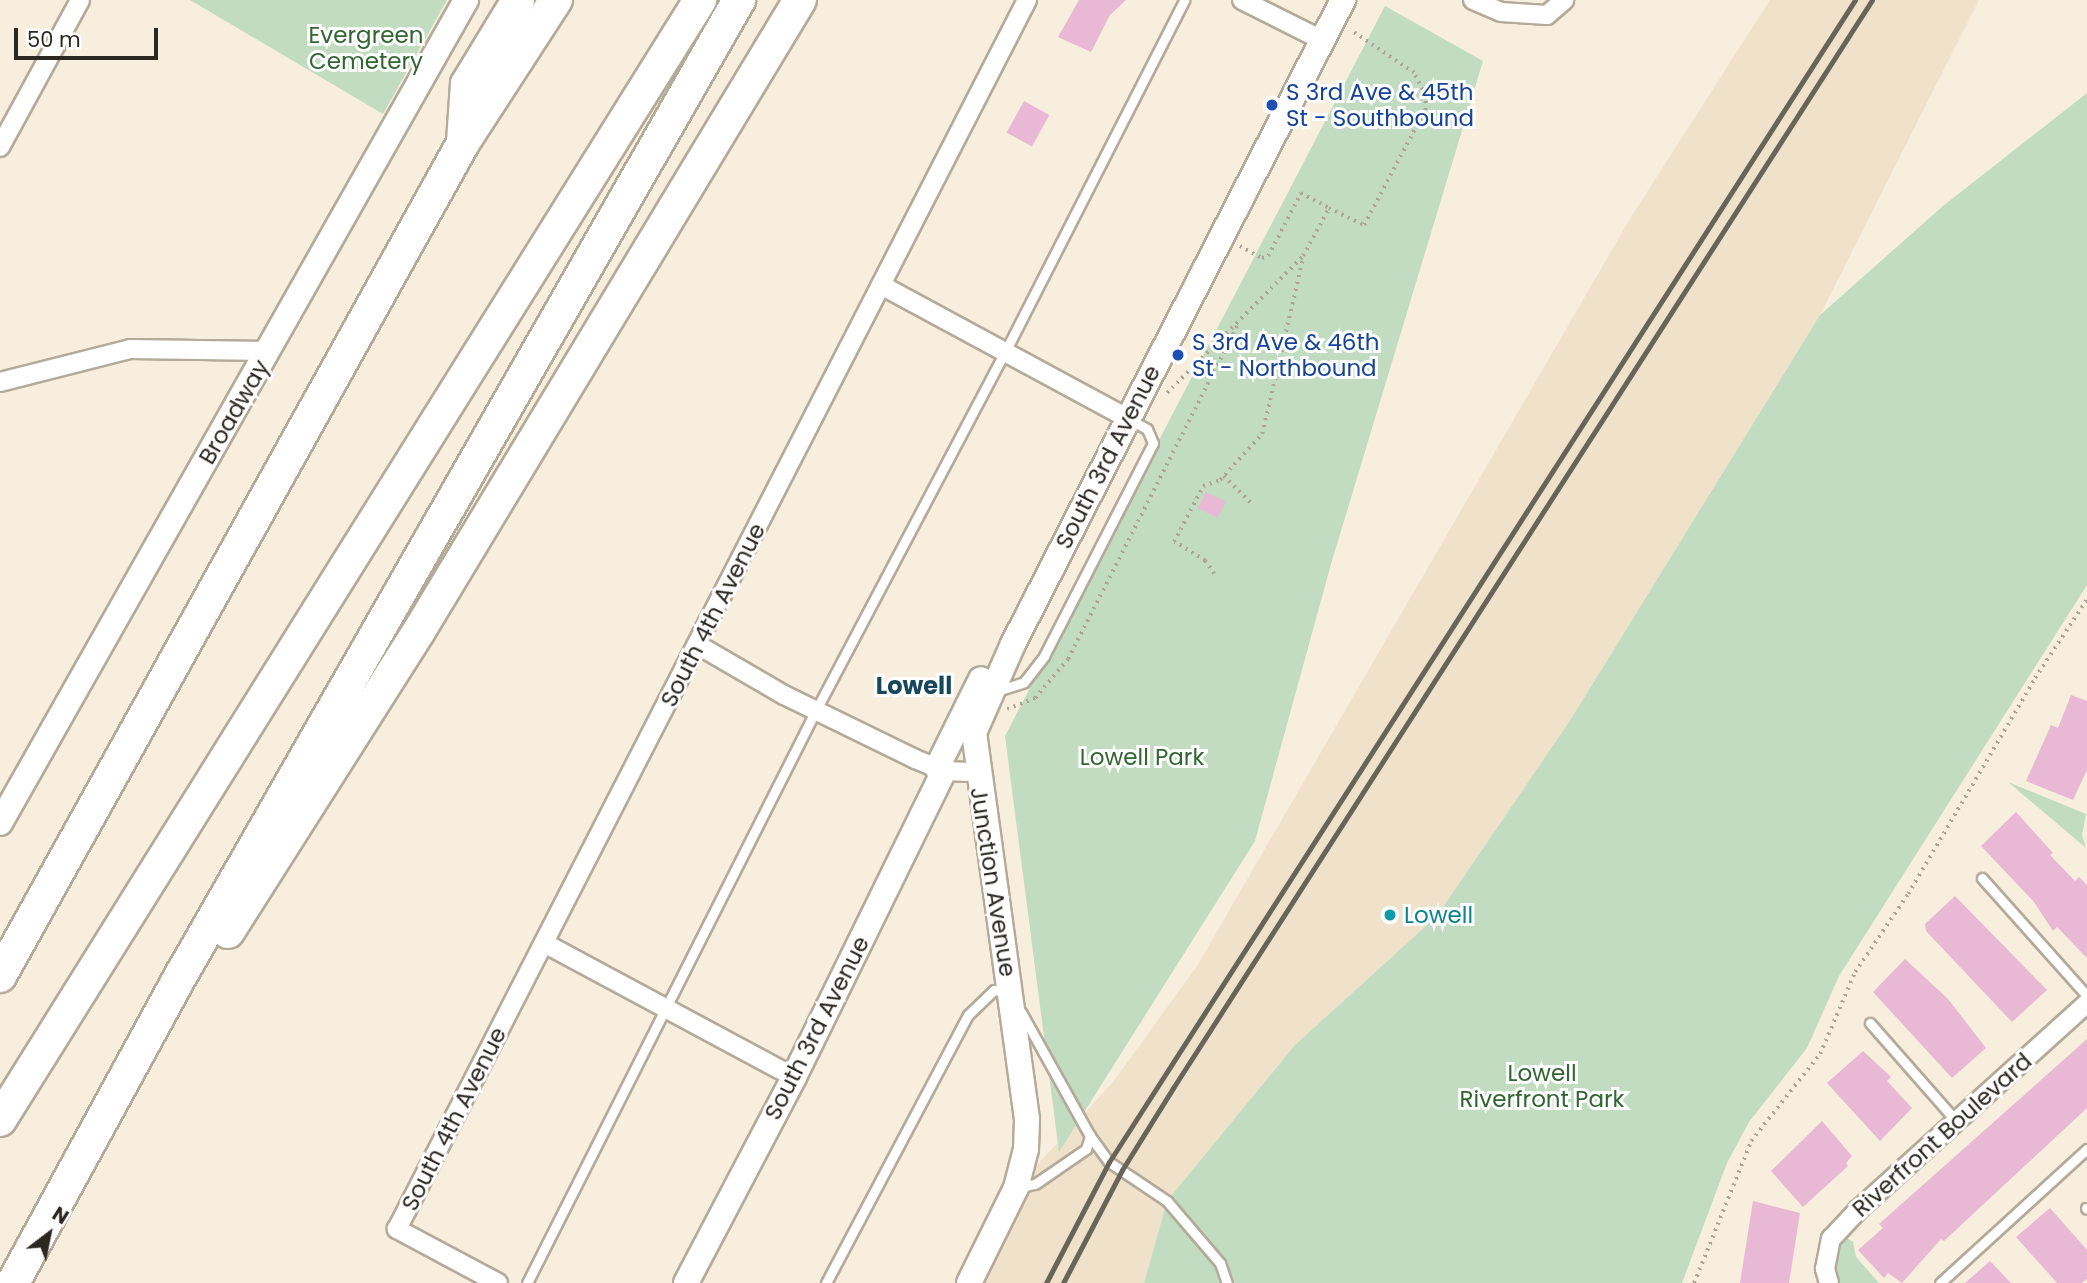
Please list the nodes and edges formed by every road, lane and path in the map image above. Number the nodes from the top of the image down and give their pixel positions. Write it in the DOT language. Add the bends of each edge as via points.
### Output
graph roads {
  1 [pos="80,0"];
  2 [pos="466,0"];
  3 [pos="518,0"];
  4 [pos="556,0"];
  5 [pos="700,0"];
  6 [pos="739,0"];
  7 [pos="750,0"];
  8 [pos="800,0"];
  9 [pos="817,0"];
  10 [pos="1027,0"];
  11 [pos="1184,0"];
  12 [pos="1242,0"];
  13 [pos="1473,0"];
  14 [pos="1564,0"];
  15 [pos="1333,20"];
  16 [pos="692,88"];
  17 [pos="463,144"];
  18 [pos="709,146"];
  19 [pos="0,147"];
  20 [pos="1329,208"];
  21 [pos="1221,236"];
  22 [pos="1303,256"];
  23 [pos="881,285"];
  24 [pos="1240,319"];
  25 [pos="269,351"];
  26 [pos="1006,352"];
  27 [pos="0,382"];
  28 [pos="1145,383"];
  29 [pos="1127,418"];
  30 [pos="1224,476"];
  31 [pos="1253,505"];
  32 [pos="1214,574"];
  33 [pos="1040,591"];
  34 [pos="2087,599"];
  35 [pos="698,645"];
  36 [pos="989,694"];
  37 [pos="816,710"];
  38 [pos="979,721"];
  39 [pos="940,769"];
  40 [pos="976,772"];
  41 [pos="0,823"];
  42 [pos="1982,878"];
  43 [pos="544,943"];
  44 [pos="0,976"];
  45 [pos="1010,993"];
  46 [pos="2087,996"];
  47 [pos="2087,1003"];
  48 [pos="664,1007"];
  49 [pos="1870,1023"];
  50 [pos="794,1077"];
  51 [pos="0,1120"];
  52 [pos="1957,1122"];
  53 [pos="1090,1136"];
  54 [pos="2087,1149"];
  55 [pos="1016,1188"];
  56 [pos="57,1202"];
  57 [pos="13,1283"];
  58 [pos="499,1283"];
  59 [pos="527,1283"];
  60 [pos="686,1283"];
  61 [pos="826,1283"];
  62 [pos="969,1283"];
  63 [pos="1227,1283"];
  64 [pos="1694,1283"];
  65 [pos="1829,1283"];
  66 [pos="1940,1283"];
  1 -- 19 [label="street"];
  2 -- 25 [label="street, Broadway"];
  3 -- 17 [label="highway" via="467,83"];
  4 -- 17 [label="highway"];
  5 -- 51 [label="highway"];
  6 -- 16 [label="highway"];
  7 -- 16 [label="highway"];
  8 -- 18 [label="highway"];
  9 -- 18 [label="highway"];
  10 -- 23 [label="street, South 4th Avenue"];
  11 -- 26 [label="lane"];
  12 -- 15 [label="street"];
  13 -- 14 [label="street" via="1501,12 1547,15"];
  15 -- 20 [label="path" via="1403,62 1426,96 1425,110 1364,225"];
  15 -- 21 [label="street, South 3rd Avenue"];
  16 -- 56 [label="highway" via="434,528"];
  17 -- 44 [label="highway"];
  18 -- 56 [label="highway" via="419,631"];
  20 -- 21 [label="path" via="1301,193 1271,251 1262,258"];
  20 -- 22 [label="path"];
  21 -- 28 [label="street, South 3rd Avenue"];
  22 -- 24 [label="path"];
  22 -- 30 [label="path" via="1262,434"];
  23 -- 26 [label="street"];
  23 -- 35 [label="street, South 4th Avenue"];
  24 -- 28 [label="path" via="1164,395"];
  24 -- 38 [label="path" via="1068,660 1035,698"];
  25 -- 27 [label="street" via="130,349"];
  25 -- 41 [label="street, Broadway"];
  26 -- 29 [label="street"];
  26 -- 37 [label="lane"];
  28 -- 29 [label="street, South 3rd Avenue"];
  29 -- 33 [label="street, South 3rd Avenue"];
  29 -- 36 [label="lane" via="1147,429 1153,443 1044,656 1024,682"];
  30 -- 31 [label="path"];
  30 -- 32 [label="path" via="1203,485 1174,545 1205,561"];
  33 -- 36 [label="street, South 3rd Avenue"];
  33 -- 39 [label="street, South 3rd Avenue" via="985,673"];
  34 -- 64 [label="path" via="1908,894 1855,972 1820,1054 1751,1141"];
  35 -- 37 [label="street"];
  35 -- 43 [label="street, South 4th Avenue"];
  36 -- 38 [label="street, South 3rd Avenue"];
  37 -- 39 [label="street"];
  37 -- 48 [label="lane"];
  38 -- 40 [label="street, South 3rd Avenue" via="974,733"];
  39 -- 40 [label="street"];
  39 -- 50 [label="street, South 3rd Avenue"];
  40 -- 45 [label="street, Junction Avenue"];
  42 -- 46 [label="lane"];
  43 -- 48 [label="street"];
  43 -- 58 [label="street, South 4th Avenue" via="397,1228"];
  45 -- 53 [label="lane"];
  45 -- 55 [label="street, Junction Avenue" via="1027,1119 1026,1149"];
  45 -- 61 [label="lane" via="994,990 968,1014"];
  47 -- 52 [label="street, Riverfront Boulevard"];
  48 -- 50 [label="street"];
  48 -- 59 [label="lane"];
  49 -- 52 [label="lane"];
  50 -- 60 [label="street, South 3rd Avenue"];
  52 -- 65 [label="street, Riverfront Boulevard" via="1831,1239 1825,1269"];
  53 -- 55 [label="lane" via="1086,1149 1035,1184"];
  53 -- 63 [label="lane" via="1109,1162 1167,1201 1220,1263"];
  54 -- 66 [label="lane"];
  55 -- 62 [label="street, Junction Avenue"];
  56 -- 57 [label="highway"];
}
